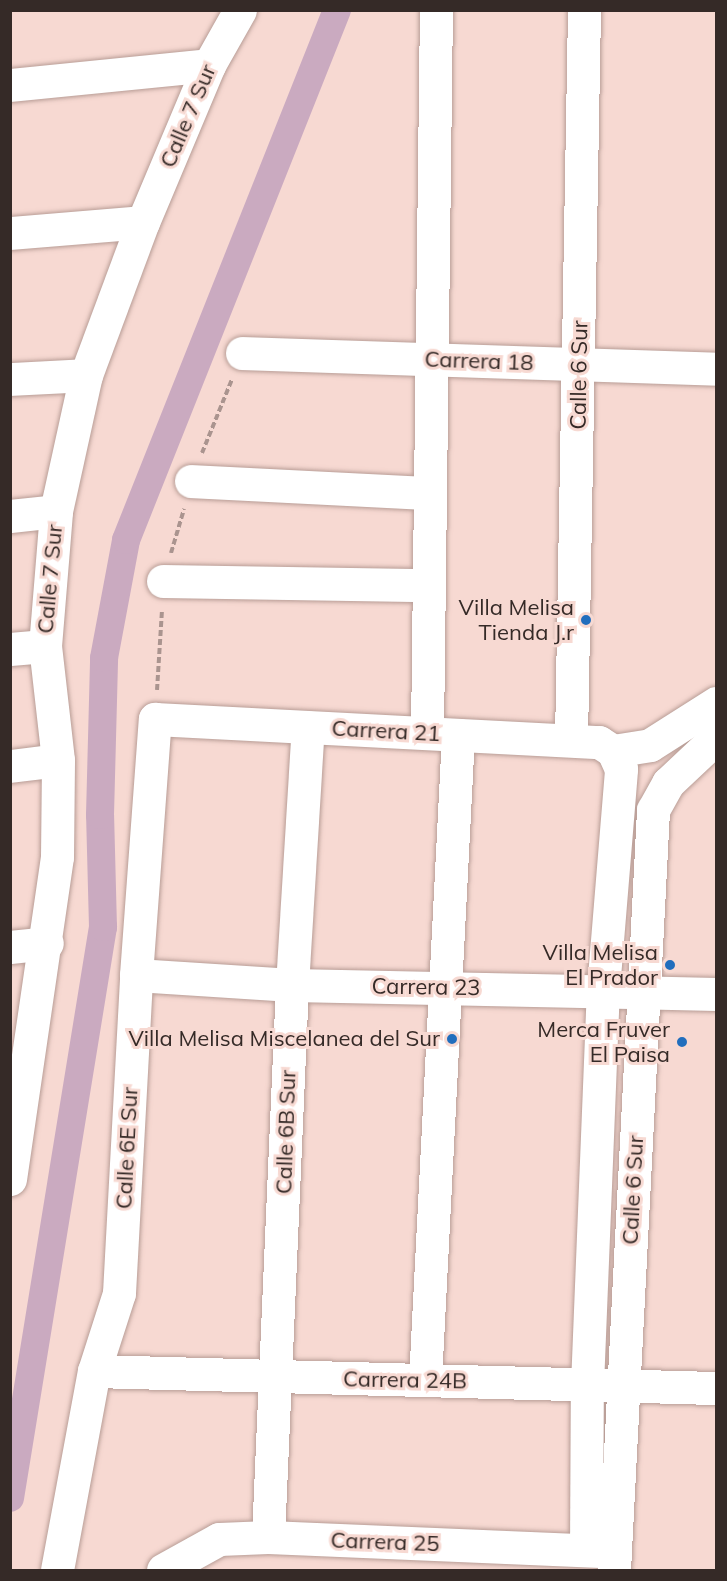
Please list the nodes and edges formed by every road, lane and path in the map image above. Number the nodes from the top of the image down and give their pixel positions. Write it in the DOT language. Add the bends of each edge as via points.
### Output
graph roads {
  1 [pos="240,10"];
  2 [pos="436,10"];
  3 [pos="584,10"];
  4 [pos="209,65"];
  5 [pos="10,85"];
  6 [pos="143,222"];
  7 [pos="10,233"];
  8 [pos="242,353"];
  9 [pos="434,360"];
  10 [pos="580,365"];
  11 [pos="717,369"];
  12 [pos="86,375"];
  13 [pos="10,379"];
  14 [pos="191,482"];
  15 [pos="430,493"];
  16 [pos="56,511"];
  17 [pos="10,516"];
  18 [pos="163,581"];
  19 [pos="429,585"];
  20 [pos="45,646"];
  21 [pos="10,649"];
  22 [pos="717,704"];
  23 [pos="156,719"];
  24 [pos="308,727"];
  25 [pos="442,734"];
  26 [pos="571,740"];
  27 [pos="713,745"];
  28 [pos="613,751"];
  29 [pos="58,760"];
  30 [pos="10,766"];
  31 [pos="47,943"];
  32 [pos="10,947"];
  33 [pos="136,975"];
  34 [pos="292,985"];
  35 [pos="446,987"];
  36 [pos="603,989"];
  37 [pos="644,992"];
  38 [pos="717,994"];
  39 [pos="16,1110"];
  40 [pos="10,1179"];
  41 [pos="94,1371"];
  42 [pos="276,1377"];
  43 [pos="425,1380"];
  44 [pos="587,1385"];
  45 [pos="623,1385"];
  46 [pos="717,1389"];
  47 [pos="268,1537"];
  48 [pos="605,1557"];
  49 [pos="57,1570"];
  50 [pos="163,1570"];
  1 -- 4 [label="street, Calle 7 Sur"];
  2 -- 9 [label="street"];
  3 -- 10 [label="street, Calle 6 Sur"];
  4 -- 5 [label="street"];
  4 -- 6 [label="street, Calle 7 Sur"];
  6 -- 7 [label="street"];
  6 -- 12 [label="street, Calle 7 Sur"];
  8 -- 9 [label="street, Carrera 18"];
  8 -- 14 [label="path"];
  9 -- 10 [label="street, Carrera 18"];
  9 -- 15 [label="street"];
  10 -- 11 [label="street, Carrera 18"];
  10 -- 26 [label="street, Calle 6 Sur"];
  12 -- 13 [label="street"];
  12 -- 16 [label="street, Calle 7 Sur"];
  14 -- 15 [label="street"];
  15 -- 19 [label="street"];
  16 -- 17 [label="street"];
  16 -- 20 [label="street, Calle 7 Sur"];
  18 -- 19 [label="street"];
  19 -- 25 [label="street"];
  20 -- 21 [label="street"];
  20 -- 29 [label="street, Calle 7 Sur"];
  22 -- 28 [label="street" via="650,745"];
  23 -- 24 [label="street, Carrera 21"];
  23 -- 33 [label="street, Calle 6E Sur"];
  24 -- 25 [label="street, Carrera 21"];
  24 -- 34 [label="street, Calle 6B Sur"];
  25 -- 26 [label="street, Carrera 21"];
  25 -- 35 [label="street"];
  26 -- 28 [label="street, Carrera 21" via="599,742"];
  27 -- 37 [label="street, Calle 6 Sur" via="668,783 653,810"];
  28 -- 36 [label="street" via="621,769"];
  29 -- 30 [label="street"];
  29 -- 31 [label="street, Calle 7 Sur" via="57,857"];
  31 -- 32 [label="street"];
  31 -- 39 [label="street, Calle 7 Sur"];
  33 -- 34 [label="street, Carrera 23"];
  33 -- 41 [label="street, Calle 6E Sur" via="119,1293"];
  34 -- 35 [label="street, Carrera 23"];
  34 -- 42 [label="street, Calle 6B Sur"];
  35 -- 36 [label="street, Carrera 23"];
  35 -- 43 [label="street"];
  36 -- 37 [label="street, Carrera 23"];
  36 -- 44 [label="street"];
  37 -- 38 [label="street, Carrera 23"];
  37 -- 45 [label="street, Calle 6 Sur"];
  39 -- 40 [label="street, Calle 7 Sur"];
  41 -- 42 [label="street, Carrera 24B"];
  41 -- 49 [label="street, Calle 6E Sur"];
  42 -- 43 [label="street, Carrera 24B"];
  42 -- 47 [label="street, Calle 6B Sur"];
  43 -- 44 [label="street, Carrera 24B"];
  44 -- 45 [label="street, Carrera 24B"];
  44 -- 48 [label="street"];
  45 -- 46 [label="street, Carrera 24B"];
  45 -- 48 [label="street, Calle 6 Sur"];
  47 -- 48 [label="street, Carrera 25"];
  47 -- 50 [label="street, Carrera 25" via="219,1539"];
}
